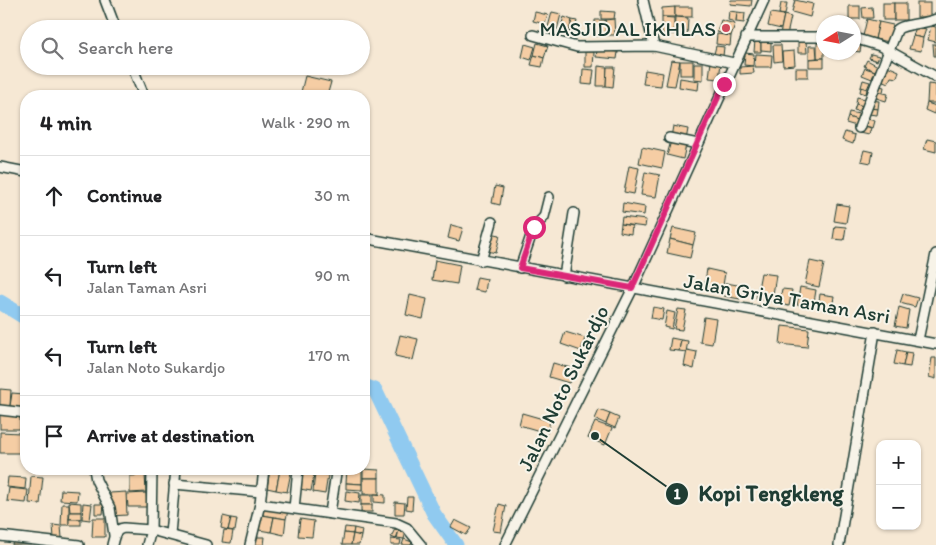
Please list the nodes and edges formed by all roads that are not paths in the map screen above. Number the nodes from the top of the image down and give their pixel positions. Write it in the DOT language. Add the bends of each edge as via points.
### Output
graph roads {
  1 [pos="105,0"];
  2 [pos="643,0"];
  3 [pos="764,0"];
  4 [pos="936,19"];
  5 [pos="113,20"];
  6 [pos="533,35"];
  7 [pos="746,37"];
  8 [pos="816,38"];
  9 [pos="861,39"];
  10 [pos="654,46"];
  11 [pos="889,51"];
  12 [pos="734,63"];
  13 [pos="136,75"];
  14 [pos="936,77"];
  15 [pos="142,90"];
  16 [pos="859,128"];
  17 [pos="669,138"];
  18 [pos="698,144"];
  19 [pos="0,167"];
  20 [pos="20,171"];
  21 [pos="549,197"];
  22 [pos="574,213"];
  23 [pos="492,222"];
  24 [pos="370,239"];
  25 [pos="936,254"];
  26 [pos="481,261"];
  27 [pos="520,268"];
  28 [pos="564,276"];
  29 [pos="632,288"];
  30 [pos="876,332"];
  31 [pos="918,340"];
  32 [pos="936,344"];
  33 [pos="0,410"];
  34 [pos="20,412"];
  35 [pos="95,475"];
  36 [pos="152,475"];
  37 [pos="175,475"];
  38 [pos="263,475"];
  39 [pos="297,475"];
  40 [pos="336,475"];
  41 [pos="174,484"];
  42 [pos="261,492"];
  43 [pos="260,504"];
  44 [pos="294,508"];
  45 [pos="330,513"];
  46 [pos="151,530"];
  47 [pos="170,534"];
  48 [pos="114,535"];
  49 [pos="0,536"];
  50 [pos="73,545"];
  51 [pos="112,545"];
  52 [pos="147,545"];
  53 [pos="206,545"];
  54 [pos="250,545"];
  55 [pos="422,545"];
  56 [pos="505,545"];
  57 [pos="839,545"];
  1 -- 5 [label="street"];
  2 -- 10 [label="street"];
  3 -- 7 [label="street, Jalan Noto Sukardjo"];
  4 -- 11 [label="street" via="900,27"];
  6 -- 10 [label="street" via="576,47"];
  7 -- 8 [label="street"];
  7 -- 12 [label="street, Jalan Noto Sukardjo"];
  9 -- 11 [label="street"];
  10 -- 12 [label="street"];
  11 -- 14 [label="street"];
  11 -- 16 [label="street"];
  12 -- 18 [label="street, Jalan Noto Sukardjo"];
  13 -- 15 [label="street"];
  17 -- 18 [label="street"];
  18 -- 29 [label="street, Jalan Noto Sukardjo"];
  19 -- 20 [label="street"];
  21 -- 27 [label="street" via="544,217 534,227"];
  22 -- 28 [label="street"];
  23 -- 26 [label="street"];
  24 -- 26 [label="street, Jalan Griya Taman Asri"];
  25 -- 31 [label="street"];
  26 -- 27 [label="street, Jalan Griya Taman Asri"];
  27 -- 28 [label="street, Jalan Griya Taman Asri"];
  28 -- 29 [label="street, Jalan Griya Taman Asri"];
  29 -- 30 [label="street, Jalan Griya Taman Asri"];
  29 -- 56 [label="street, Jalan Noto Sukardjo"];
  30 -- 31 [label="street, Jalan Griya Taman Asri"];
  30 -- 57 [label="street"];
  31 -- 32 [label="street, Jalan Griya Taman Asri"];
  33 -- 34 [label="street"];
  35 -- 48 [label="street" via="110,508"];
  36 -- 46 [label="street"];
  37 -- 41 [label="street"];
  38 -- 42 [label="street"];
  39 -- 44 [label="street"];
  40 -- 45 [label="street"];
  41 -- 42 [label="street"];
  41 -- 47 [label="street"];
  42 -- 43 [label="street"];
  43 -- 44 [label="street"];
  43 -- 54 [label="street"];
  44 -- 45 [label="street"];
  45 -- 55 [label="street" via="396,523 407,528"];
  46 -- 47 [label="street"];
  46 -- 48 [label="street" via="120,528"];
  46 -- 52 [label="street"];
  47 -- 53 [label="street"];
  48 -- 51 [label="street"];
  49 -- 50 [label="street"];
}
